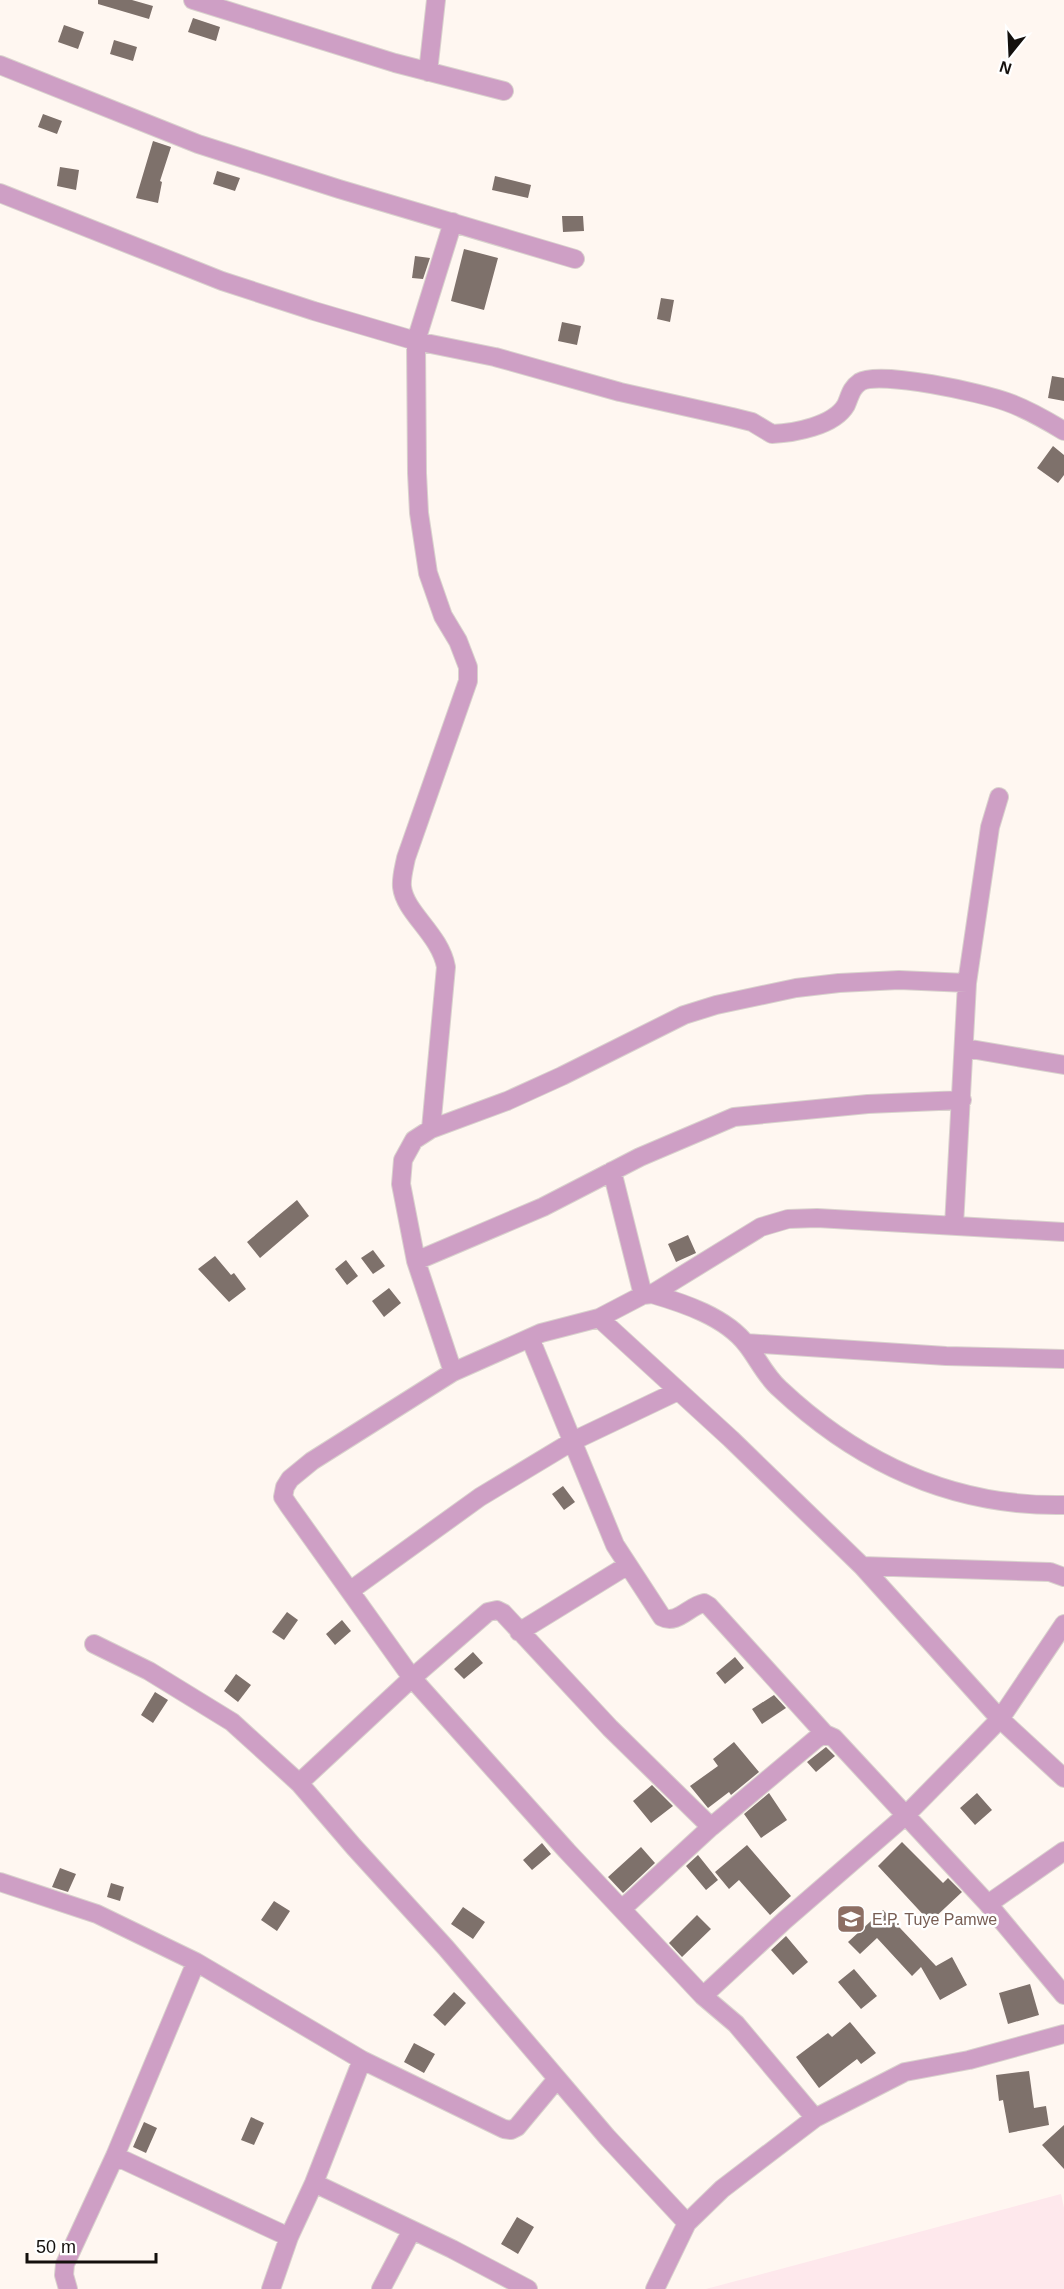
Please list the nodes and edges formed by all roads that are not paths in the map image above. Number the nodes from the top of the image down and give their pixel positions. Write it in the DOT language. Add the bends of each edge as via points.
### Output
graph roads {
  1 [pos="193,0"];
  2 [pos="436,0"];
  3 [pos="0,65"];
  4 [pos="428,72"];
  5 [pos="504,91"];
  6 [pos="0,194"];
  7 [pos="453,222"];
  8 [pos="575,259"];
  9 [pos="416,341"];
  10 [pos="1064,431"];
  11 [pos="999,796"];
  12 [pos="967,983"];
  13 [pos="965,1048"];
  14 [pos="1064,1065"];
  15 [pos="962,1100"];
  16 [pos="430,1129"];
  17 [pos="612,1171"];
  18 [pos="954,1226"];
  19 [pos="1064,1232"];
  20 [pos="416,1261"];
  21 [pos="647,1294"];
  22 [pos="599,1318"];
  23 [pos="530,1338"];
  24 [pos="746,1342"];
  25 [pos="1064,1359"];
  26 [pos="453,1372"];
  27 [pos="678,1391"];
  28 [pos="573,1441"];
  29 [pos="1064,1505"];
  30 [pos="628,1565"];
  31 [pos="862,1566"];
  32 [pos="1064,1577"];
  33 [pos="351,1590"];
  34 [pos="1064,1624"];
  35 [pos="519,1632"];
  36 [pos="94,1644"];
  37 [pos="412,1678"];
  38 [pos="1000,1719"];
  39 [pos="825,1734"];
  40 [pos="1064,1778"];
  41 [pos="299,1783"];
  42 [pos="905,1816"];
  43 [pos="711,1827"];
  44 [pos="1064,1851"];
  45 [pos="0,1882"];
  46 [pos="988,1904"];
  47 [pos="623,1908"];
  48 [pos="196,1962"];
  49 [pos="1064,1995"];
  50 [pos="703,1996"];
  51 [pos="1064,2034"];
  52 [pos="362,2060"];
  53 [pos="557,2079"];
  54 [pos="815,2118"];
  55 [pos="115,2156"];
  56 [pos="314,2183"];
  57 [pos="687,2223"];
  58 [pos="411,2232"];
  59 [pos="289,2237"];
  60 [pos="68,2289"];
  61 [pos="271,2289"];
  62 [pos="381,2289"];
  63 [pos="528,2289"];
  64 [pos="655,2289"];
  1 -- 4 [label="street"];
  2 -- 4 [label="street"];
  3 -- 7 [label="street" via="198,144"];
  4 -- 5 [label="street"];
  6 -- 9 [label="street" via="222,281"];
  7 -- 8 [label="street"];
  7 -- 9 [label="street"];
  9 -- 10 [label="street" via="752,422 772,434 828,421 846,405 850,391 860,382 880,378 1009,402"];
  9 -- 16 [label="street" via="417,473 423,548 434,595 458,641 468,674 465,695 406,858 402,879 402,890 443,951 446,967"];
  11 -- 12 [label="street" via="990,827"];
  12 -- 13 [label="street"];
  12 -- 16 [label="street" via="839,983 716,1005 684,1015 507,1101"];
  13 -- 14 [label="street"];
  13 -- 15 [label="street"];
  15 -- 17 [label="street" via="868,1104 734,1117"];
  15 -- 18 [label="street"];
  16 -- 20 [label="street" via="414,1140 403,1160 402,1184"];
  17 -- 20 [label="street" via="543,1207"];
  17 -- 21 [label="street"];
  18 -- 19 [label="street"];
  18 -- 21 [label="street" via="817,1218 788,1220 761,1227"];
  20 -- 26 [label="street"];
  21 -- 22 [label="street"];
  21 -- 24 [label="street" via="681,1303 712,1318"];
  22 -- 23 [label="street"];
  22 -- 27 [label="street"];
  23 -- 26 [label="street"];
  23 -- 28 [label="street"];
  24 -- 25 [label="street" via="946,1356"];
  24 -- 29 [label="street" via="777,1387 812,1418 879,1463 915,1479 1000,1502"];
  26 -- 33 [label="street" via="312,1461 285,1487 283,1497"];
  27 -- 28 [label="street"];
  27 -- 31 [label="street"];
  28 -- 30 [label="street" via="615,1545"];
  28 -- 33 [label="street" via="480,1497"];
  30 -- 35 [label="street"];
  30 -- 39 [label="street" via="662,1617 669,1620 704,1602 709,1606"];
  31 -- 32 [label="street" via="1050,1572"];
  31 -- 38 [label="street"];
  33 -- 37 [label="street"];
  34 -- 38 [label="street"];
  35 -- 37 [label="street" via="503,1613 488,1612"];
  35 -- 43 [label="street"];
  36 -- 41 [label="street" via="149,1671 223,1716"];
  37 -- 41 [label="street"];
  37 -- 47 [label="street"];
  38 -- 40 [label="street"];
  38 -- 42 [label="street"];
  39 -- 42 [label="street" via="834,1738"];
  39 -- 43 [label="street"];
  41 -- 53 [label="street"];
  42 -- 46 [label="street"];
  42 -- 50 [label="street"];
  43 -- 47 [label="street"];
  44 -- 46 [label="street"];
  45 -- 48 [label="street" via="97,1914"];
  46 -- 49 [label="street"];
  47 -- 50 [label="street"];
  48 -- 52 [label="street"];
  48 -- 55 [label="street"];
  50 -- 54 [label="street" via="736,2024"];
  51 -- 54 [label="street" via="905,2073"];
  52 -- 53 [label="street" via="511,2130"];
  52 -- 56 [label="street"];
  53 -- 57 [label="street"];
  54 -- 57 [label="street" via="722,2189"];
  55 -- 59 [label="street"];
  55 -- 60 [label="street" via="65,2264"];
  56 -- 58 [label="street"];
  56 -- 59 [label="street"];
  57 -- 64 [label="street"];
  58 -- 62 [label="street"];
  58 -- 63 [label="street"];
  59 -- 61 [label="street"];
}
